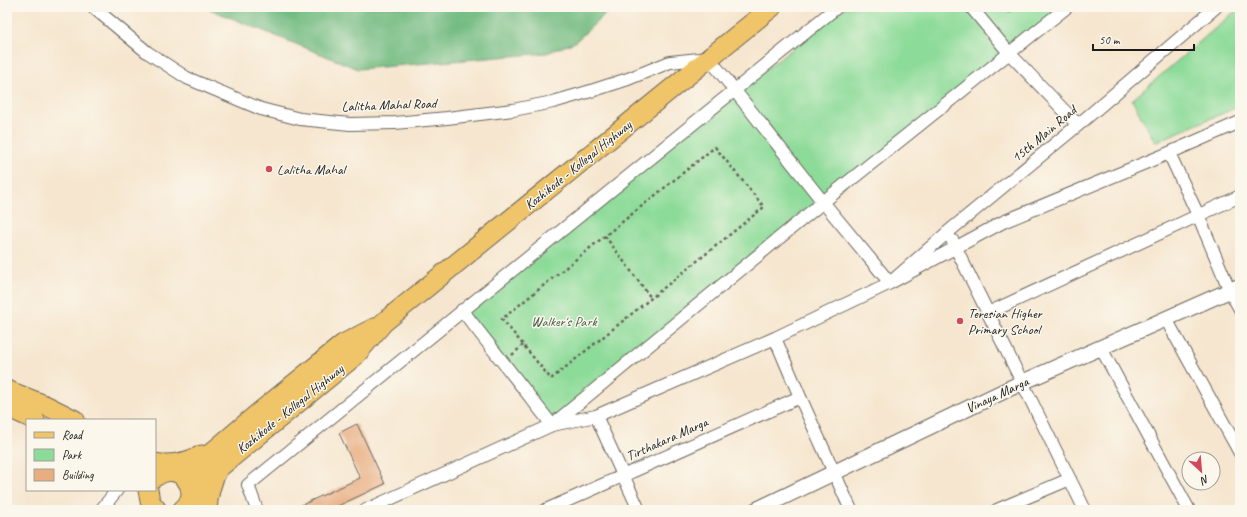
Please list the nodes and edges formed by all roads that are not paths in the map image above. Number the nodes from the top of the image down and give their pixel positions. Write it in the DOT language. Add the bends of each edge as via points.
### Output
graph roads {
  1 [pos="93,7"];
  2 [pos="772,7"];
  3 [pos="837,7"];
  4 [pos="971,7"];
  5 [pos="1067,7"];
  6 [pos="1216,7"];
  7 [pos="1010,54"];
  8 [pos="709,58"];
  9 [pos="735,90"];
  10 [pos="1240,122"];
  11 [pos="1078,126"];
  12 [pos="1169,153"];
  13 [pos="1240,196"];
  14 [pos="823,202"];
  15 [pos="1198,215"];
  16 [pos="948,232"];
  17 [pos="956,247"];
  18 [pos="890,283"];
  19 [pos="1235,288"];
  20 [pos="1240,309"];
  21 [pos="462,310"];
  22 [pos="988,313"];
  23 [pos="1166,319"];
  24 [pos="384,322"];
  25 [pos="775,338"];
  26 [pos="1101,348"];
  27 [pos="1022,382"];
  28 [pos="7,390"];
  29 [pos="800,397"];
  30 [pos="7,406"];
  31 [pos="596,416"];
  32 [pos="33,419"];
  33 [pos="74,419"];
  34 [pos="552,425"];
  35 [pos="223,442"];
  36 [pos="1240,453"];
  37 [pos="220,466"];
  38 [pos="833,473"];
  39 [pos="624,474"];
  40 [pos="1070,479"];
  41 [pos="156,480"];
  42 [pos="156,480"];
  43 [pos="187,484"];
  44 [pos="116,491"];
  45 [pos="101,510"];
  46 [pos="182,510"];
  47 [pos="208,510"];
  48 [pos="257,510"];
  49 [pos="366,510"];
  50 [pos="546,510"];
  51 [pos="639,510"];
  52 [pos="756,510"];
  53 [pos="851,510"];
  54 [pos="996,510"];
  55 [pos="1085,510"];
  56 [pos="1189,510"];
  1 -- 8 [label="street, Lalitha Mahal Road" via="147,52 187,78 261,109 300,119 350,124 395,123 513,110 591,91 670,62"];
  2 -- 8 [label="main road, Kozhikode - Kollegal Highway"];
  3 -- 9 [label="street"];
  4 -- 7 [label="street"];
  5 -- 7 [label="street"];
  6 -- 11 [label="street, 15th Main Road"];
  7 -- 11 [label="street"];
  7 -- 14 [label="street"];
  8 -- 9 [label="street"];
  8 -- 24 [label="main road, Kozhikode - Kollegal Highway"];
  9 -- 14 [label="street"];
  9 -- 21 [label="street"];
  10 -- 12 [label="street"];
  11 -- 16 [label="street, 15th Main Road"];
  12 -- 15 [label="street"];
  12 -- 17 [label="street" via="1003,222"];
  13 -- 15 [label="street"];
  14 -- 18 [label="street"];
  14 -- 34 [label="street"];
  15 -- 19 [label="street"];
  15 -- 22 [label="street"];
  16 -- 17 [label="street"];
  16 -- 18 [label="street, 15th Main Road"];
  17 -- 18 [label="street"];
  17 -- 22 [label="street"];
  18 -- 25 [label="street"];
  19 -- 20 [label="street"];
  19 -- 23 [label="street, Vinaya Marga"];
  21 -- 34 [label="street"];
  21 -- 48 [label="street" via="248,485"];
  22 -- 27 [label="street"];
  23 -- 26 [label="street, Vinaya Marga"];
  23 -- 36 [label="street"];
  24 -- 35 [label="main road, Kozhikode - Kollegal Highway" via="343,344"];
  24 -- 37 [label="main road, Kozhikode - Kollegal Highway" via="355,356"];
  25 -- 29 [label="street"];
  25 -- 31 [label="street"];
  26 -- 27 [label="street, Vinaya Marga"];
  26 -- 56 [label="street"];
  27 -- 38 [label="street, Vinaya Marga"];
  27 -- 40 [label="street"];
  28 -- 33 [label="main road"];
  29 -- 38 [label="street"];
  29 -- 39 [label="street, Tirthakara Marga"];
  30 -- 32 [label="main road"];
  31 -- 34 [label="street"];
  31 -- 39 [label="street"];
  34 -- 49 [label="street"];
  35 -- 41 [label="main road" via="187,462 173,465"];
  35 -- 43 [label="main road, Kozhikode - Kollegal Highway"];
  37 -- 43 [label="main road, Kozhikode - Kollegal Highway"];
  37 -- 47 [label="main road" via="212,480"];
  38 -- 52 [label="street, Vinaya Marga"];
  38 -- 53 [label="street"];
  39 -- 50 [label="street, Tirthakara Marga"];
  39 -- 51 [label="street"];
  40 -- 54 [label="street"];
  40 -- 55 [label="street"];
  42 -- 43 [label="main road" via="163,472 170,471 177,472"];
  43 -- 46 [label="main road" via="191,497"];
  44 -- 45 [label="street"];
}
